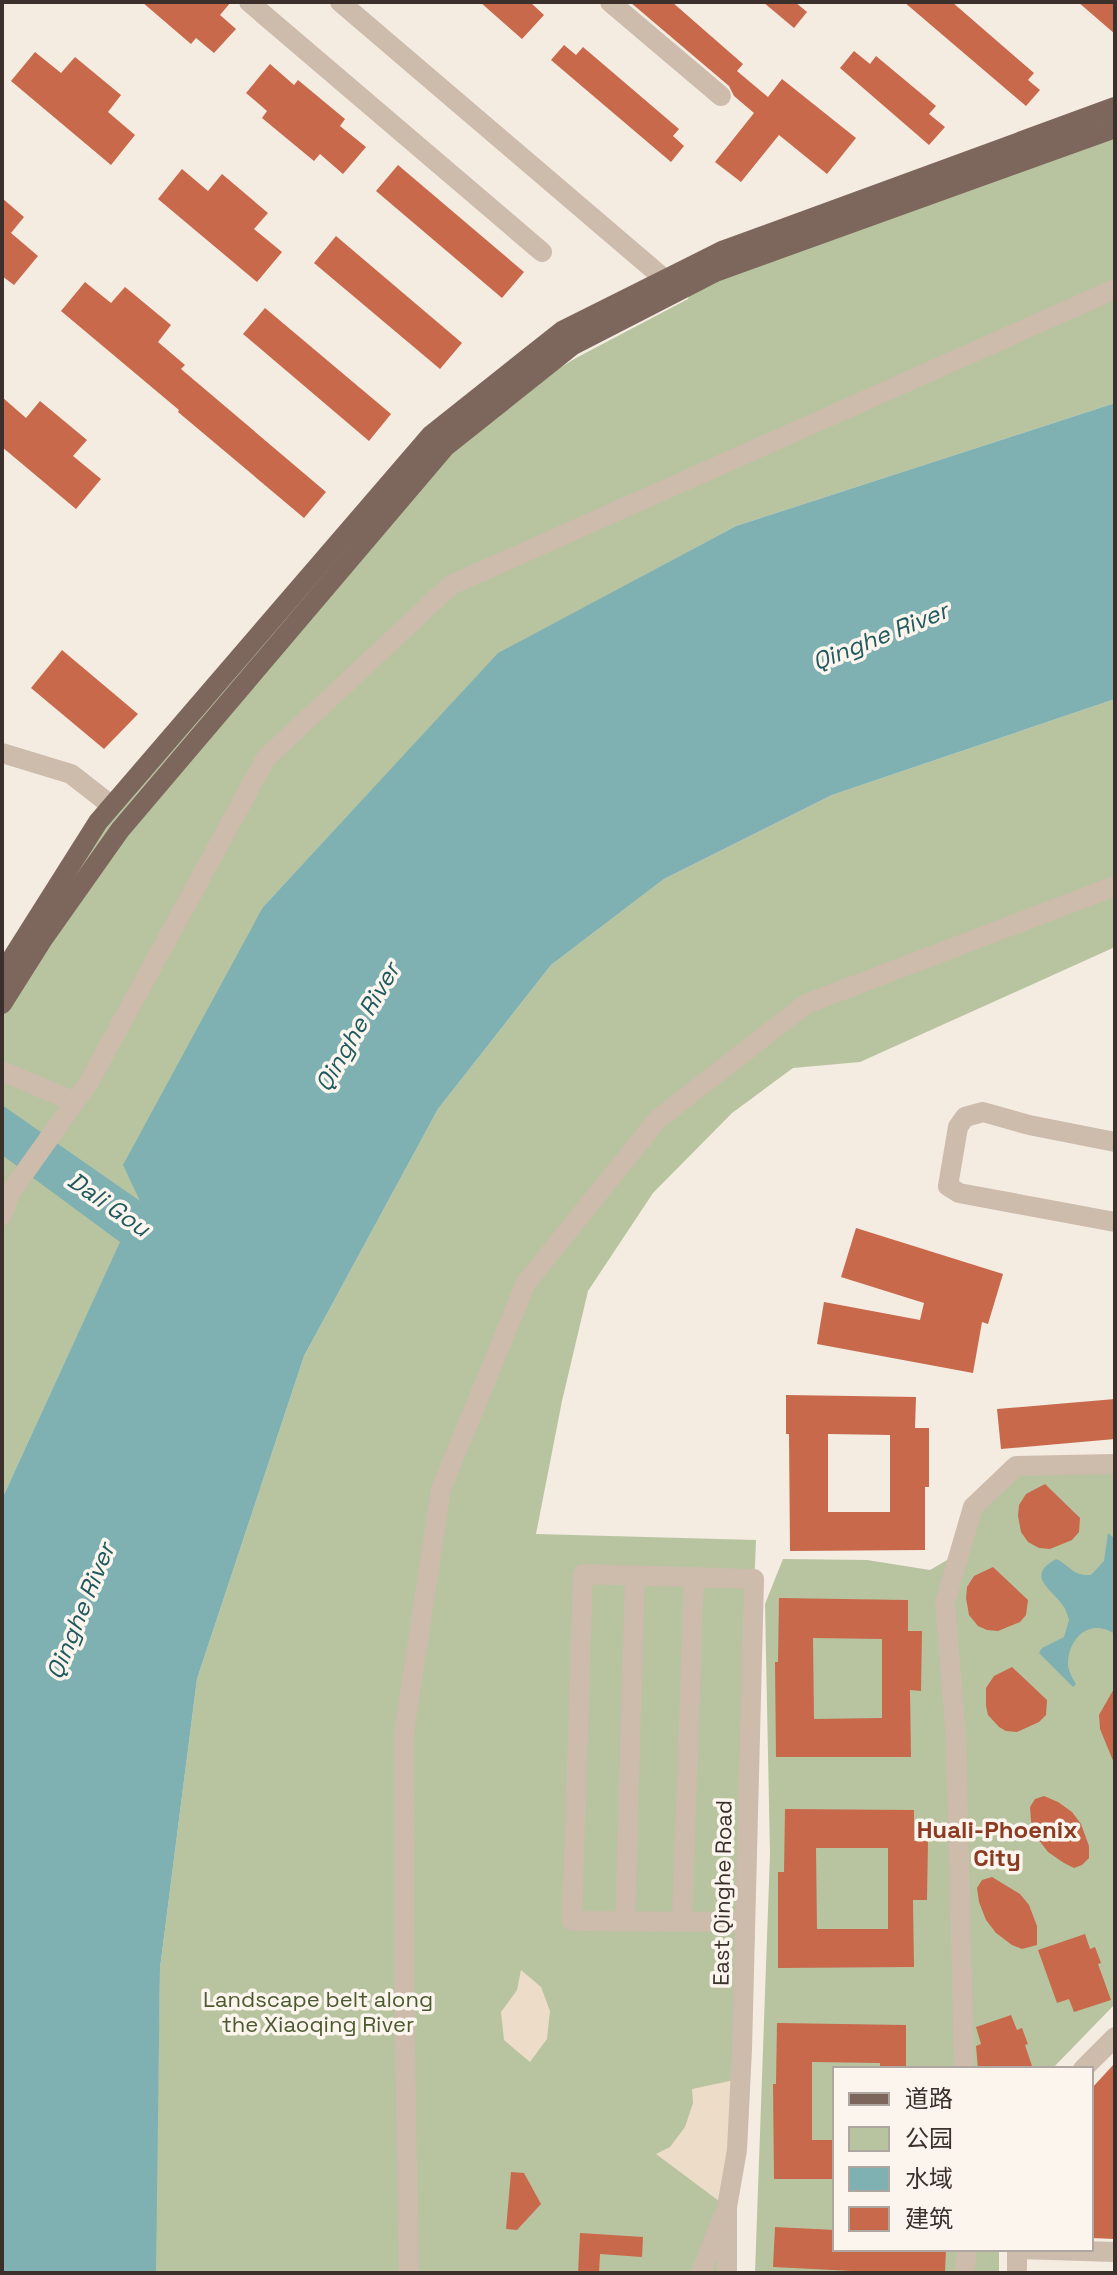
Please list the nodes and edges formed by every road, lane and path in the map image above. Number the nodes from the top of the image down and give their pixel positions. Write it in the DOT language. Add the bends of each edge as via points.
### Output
graph roads {
  1 [pos="249,2"];
  2 [pos="340,2"];
  3 [pos="610,2"];
  4 [pos="721,96"];
  5 [pos="1115,107"];
  6 [pos="1115,128"];
  7 [pos="542,252"];
  8 [pos="672,285"];
  9 [pos="1115,289"];
  10 [pos="2,753"];
  11 [pos="112,806"];
  12 [pos="1115,886"];
  13 [pos="2,974"];
  14 [pos="2,1004"];
  15 [pos="2,1071"];
  16 [pos="72,1106"];
  17 [pos="1115,1142"];
  18 [pos="10,1188"];
  19 [pos="2,1216"];
  20 [pos="1115,1222"];
  21 [pos="1115,1464"];
  22 [pos="635,1576"];
  23 [pos="694,1577"];
  24 [pos="625,1921"];
  25 [pos="682,1921"];
  26 [pos="745,1922"];
  27 [pos="1115,2037"];
  28 [pos="964,2067"];
  29 [pos="1085,2067"];
  30 [pos="727,2207"];
  31 [pos="967,2251"];
  32 [pos="1018,2251"];
  33 [pos="1083,2251"];
  34 [pos="1115,2252"];
  35 [pos="409,2273"];
  36 [pos="701,2273"];
  37 [pos="727,2273"];
  38 [pos="964,2273"];
  39 [pos="1017,2273"];
  1 -- 7 [label="street"];
  2 -- 8 [label="street"];
  3 -- 4 [label="street"];
  5 -- 8 [label="main road" via="722,251"];
  6 -- 8 [label="main road"];
  8 -- 11 [label="main road" via="562,331 431,435"];
  8 -- 14 [label="main road" via="573,345 445,447 120,830"];
  9 -- 16 [label="street" via="451,585 266,758"];
  10 -- 11 [label="street" via="71,774"];
  11 -- 13 [label="main road"];
  12 -- 35 [label="street" via="806,1004 658,1119 526,1283 441,1489 404,1733"];
  15 -- 16 [label="street"];
  16 -- 18 [label="street"];
  17 -- 20 [label="street" via="983,1112 965,1117 958,1127 948,1186 959,1193"];
  18 -- 19 [label="street"];
  21 -- 28 [label="street" via="1016,1466 973,1507 945,1603 956,1737"];
  22 -- 23 [label="street"];
  22 -- 24 [label="street"];
  22 -- 24 [label="street" via="583,1574 572,1921"];
  23 -- 25 [label="street"];
  23 -- 26 [label="street, East Qinghe Road" via="754,1579"];
  24 -- 25 [label="street"];
  25 -- 26 [label="street"];
  26 -- 30 [label="street, East Qinghe Road" via="737,2150"];
  27 -- 29 [label="street"];
  30 -- 36 [label="street, East Qinghe Road"];
  30 -- 37 [label="street, East Qinghe Road"];
  31 -- 38 [label="street"];
  32 -- 39 [label="street"];
  33 -- 34 [label="street"];
}
